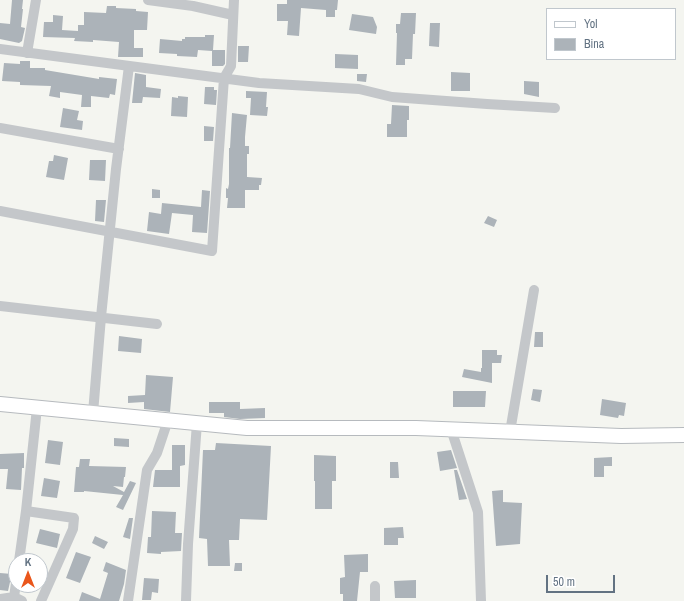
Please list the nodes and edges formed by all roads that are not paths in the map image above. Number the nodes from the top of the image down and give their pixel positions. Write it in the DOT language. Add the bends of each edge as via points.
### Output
graph roads {
  1 [pos="36,0"];
  2 [pos="148,0"];
  3 [pos="234,0"];
  4 [pos="232,15"];
  5 [pos="0,49"];
  6 [pos="27,53"];
  7 [pos="130,66"];
  8 [pos="224,78"];
  9 [pos="555,108"];
  10 [pos="0,128"];
  11 [pos="119,149"];
  12 [pos="0,211"];
  13 [pos="110,231"];
  14 [pos="534,290"];
  15 [pos="0,306"];
  16 [pos="101,317"];
  17 [pos="157,324"];
  18 [pos="0,404"];
  19 [pos="37,408"];
  20 [pos="93,413"];
  21 [pos="168,420"];
  22 [pos="197,423"];
  23 [pos="451,429"];
  24 [pos="510,432"];
  25 [pos="684,435"];
  26 [pos="26,512"];
  27 [pos="20,553"];
  28 [pos="375,586"];
  29 [pos="0,599"];
  30 [pos="18,599"];
  31 [pos="41,601"];
  32 [pos="128,601"];
  33 [pos="186,601"];
  34 [pos="375,601"];
  35 [pos="481,601"];
  1 -- 6 [label="street"];
  2 -- 4 [label="street" via="193,6"];
  3 -- 4 [label="street"];
  4 -- 8 [label="street" via="231,66"];
  5 -- 6 [label="street"];
  6 -- 7 [label="street"];
  7 -- 8 [label="street"];
  7 -- 11 [label="street"];
  8 -- 9 [label="street" via="259,83 359,89 392,97"];
  8 -- 13 [label="street" via="212,251"];
  10 -- 11 [label="street"];
  11 -- 13 [label="street"];
  12 -- 13 [label="street"];
  13 -- 16 [label="street"];
  14 -- 24 [label="street"];
  15 -- 16 [label="street"];
  16 -- 17 [label="street"];
  16 -- 20 [label="street"];
  18 -- 19 [label="street"];
  19 -- 20 [label="street"];
  19 -- 26 [label="street"];
  20 -- 21 [label="street"];
  21 -- 22 [label="street"];
  21 -- 32 [label="street" via="157,453 147,470"];
  22 -- 23 [label="street" via="247,428"];
  22 -- 33 [label="street"];
  23 -- 24 [label="street"];
  23 -- 35 [label="street" via="478,512"];
  24 -- 25 [label="street" via="621,436"];
  26 -- 27 [label="street"];
  26 -- 31 [label="street" via="74,518 73,529"];
  28 -- 34 [label="street"];
  29 -- 30 [label="street"];
}
